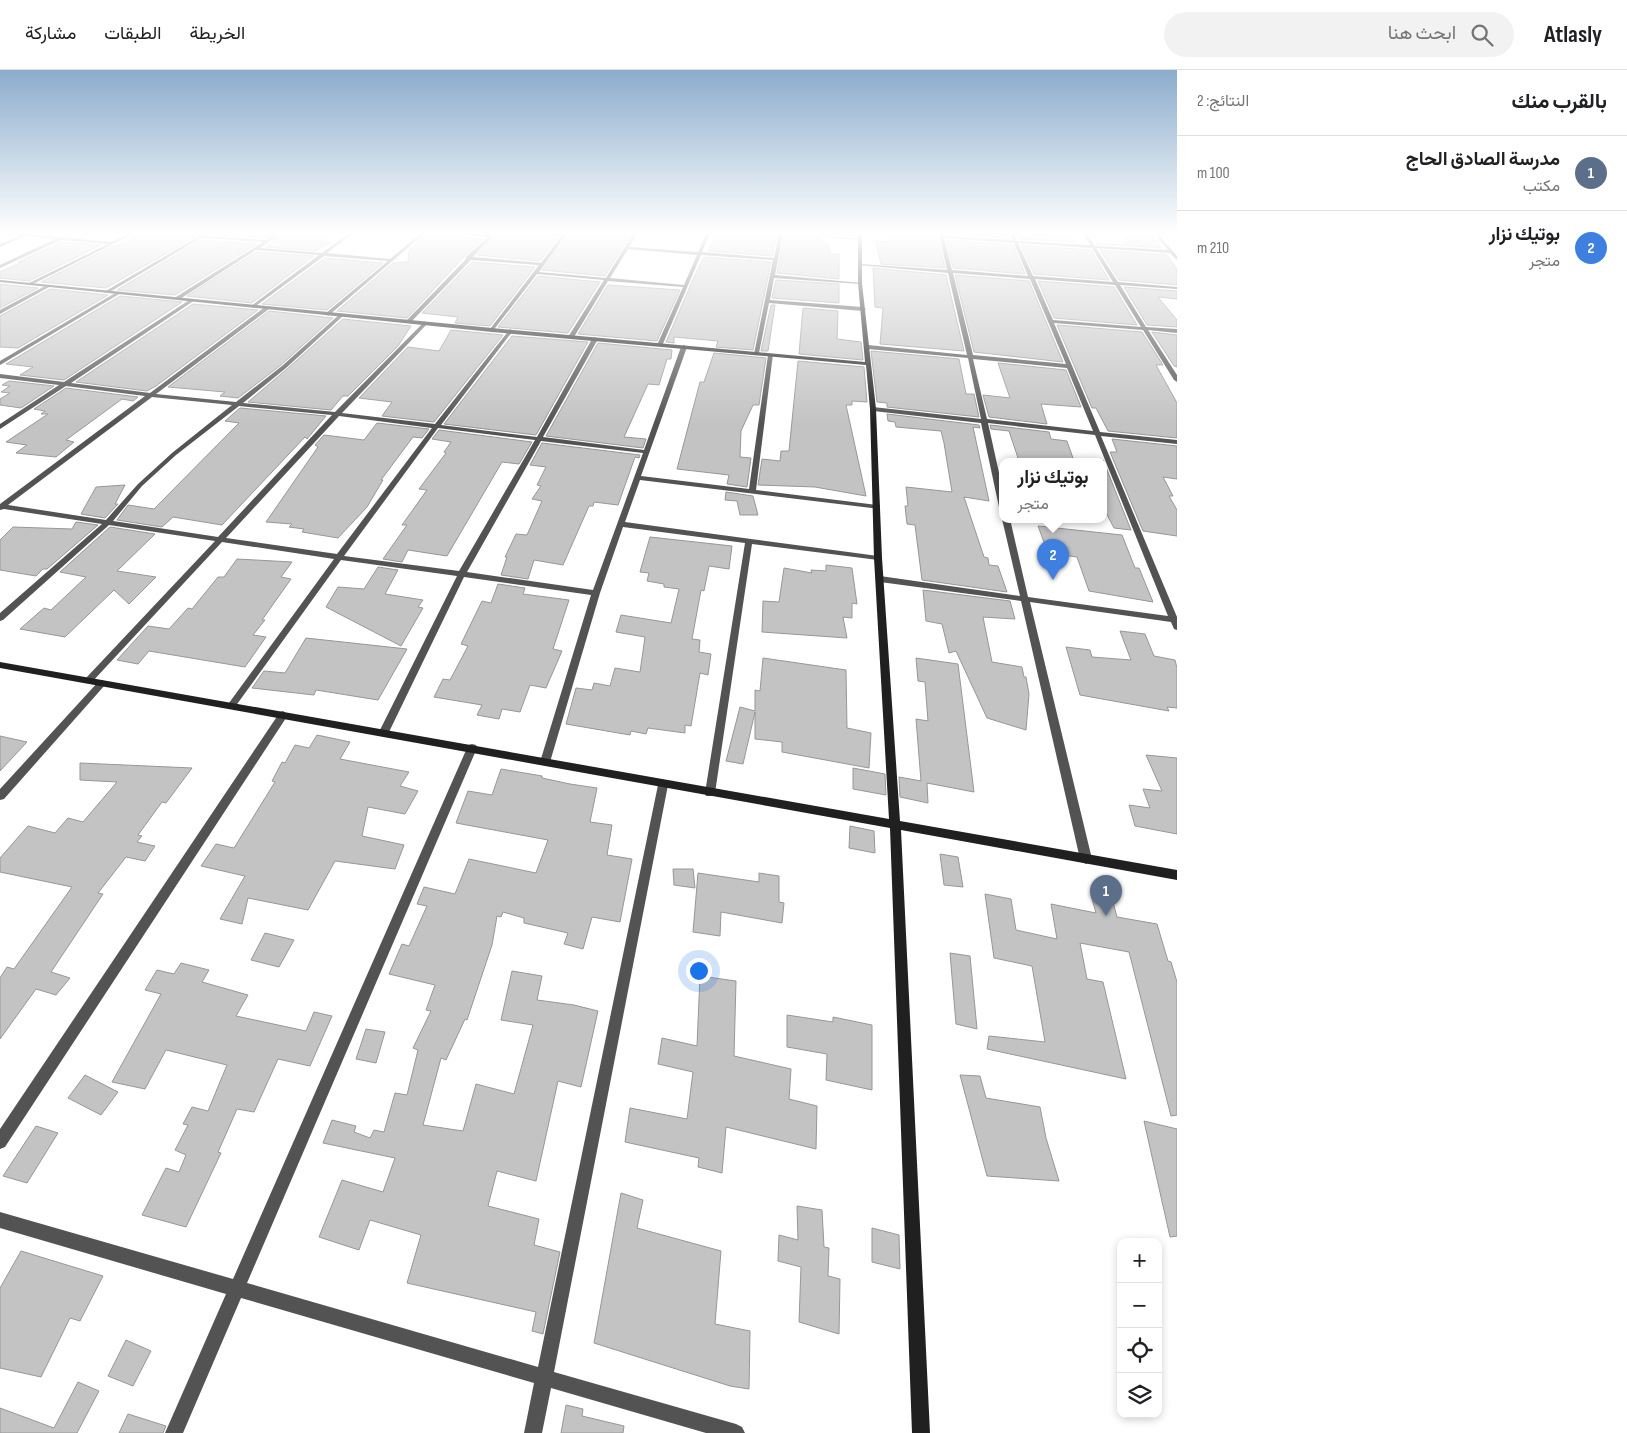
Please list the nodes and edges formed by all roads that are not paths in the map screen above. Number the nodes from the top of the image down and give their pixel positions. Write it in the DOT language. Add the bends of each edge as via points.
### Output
graph roads {
  1 [pos="28,298"];
  2 [pos="111,298"];
  3 [pos="173,298"];
  4 [pos="178,298"];
  5 [pos="266,298"];
  6 [pos="347,298"];
  7 [pos="431,298"];
  8 [pos="517,298"];
  9 [pos="594,298"];
  10 [pos="679,298"];
  11 [pos="768,298"];
  12 [pos="862,298"];
  13 [pos="955,298"];
  14 [pos="1040,298"];
  15 [pos="1125,298"];
  16 [pos="192,300"];
  17 [pos="767,301"];
  18 [pos="253,307"];
  19 [pos="267,308"];
  20 [pos="863,308"];
  21 [pos="0,312"];
  22 [pos="328,314"];
  23 [pos="341,315"];
  24 [pos="409,321"];
  25 [pos="1051,322"];
  26 [pos="425,323"];
  27 [pos="1146,329"];
  28 [pos="492,330"];
  29 [pos="1177,331"];
  30 [pos="510,332"];
  31 [pos="571,337"];
  32 [pos="595,339"];
  33 [pos="660,345"];
  34 [pos="684,347"];
  35 [pos="868,347"];
  36 [pos="756,353"];
  37 [pos="771,355"];
  38 [pos="970,356"];
  39 [pos="0,363"];
  40 [pos="869,364"];
  41 [pos="1068,366"];
  42 [pos="0,376"];
  43 [pos="1177,380"];
  44 [pos="65,384"];
  45 [pos="150,395"];
  46 [pos="238,404"];
  47 [pos="873,410"];
  48 [pos="337,414"];
  49 [pos="984,422"];
  50 [pos="436,426"];
  51 [pos="0,427"];
  52 [pos="1096,433"];
  53 [pos="539,439"];
  54 [pos="1177,442"];
  55 [pos="647,452"];
  56 [pos="1107,458"];
  57 [pos="1107,459"];
  58 [pos="637,478"];
  59 [pos="999,489"];
  60 [pos="752,492"];
  61 [pos="1,507"];
  62 [pos="877,507"];
  63 [pos="107,523"];
  64 [pos="1007,523"];
  65 [pos="620,524"];
  66 [pos="220,539"];
  67 [pos="749,541"];
  68 [pos="338,557"];
  69 [pos="878,558"];
  70 [pos="462,574"];
  71 [pos="880,579"];
  72 [pos="596,593"];
  73 [pos="1024,599"];
  74 [pos="0,618"];
  75 [pos="1176,622"];
  76 [pos="0,665"];
  77 [pos="89,680"];
  78 [pos="102,683"];
  79 [pos="232,704"];
  80 [pos="283,715"];
  81 [pos="384,732"];
  82 [pos="472,748"];
  83 [pos="545,762"];
  84 [pos="663,784"];
  85 [pos="710,793"];
  86 [pos="0,796"];
  87 [pos="895,825"];
  88 [pos="1086,859"];
  89 [pos="1177,875"];
  90 [pos="0,1142"];
  91 [pos="0,1220"];
  92 [pos="236,1288"];
  93 [pos="543,1378"];
  94 [pos="174,1433"];
  95 [pos="533,1433"];
  96 [pos="736,1433"];
  97 [pos="921,1433"];
  1 -- 21 [label="street"];
  2 -- 39 [label="street"];
  3 -- 4 [label="street"];
  4 -- 16 [label="street"];
  5 -- 18 [label="street"];
  6 -- 22 [label="street"];
  7 -- 24 [label="street"];
  8 -- 28 [label="street"];
  9 -- 31 [label="street"];
  10 -- 33 [label="street"];
  11 -- 17 [label="street"];
  12 -- 20 [label="street"];
  13 -- 38 [label="street"];
  14 -- 25 [label="street"];
  15 -- 27 [label="street"];
  16 -- 18 [label="street"];
  16 -- 44 [label="street"];
  17 -- 20 [label="street"];
  17 -- 36 [label="street"];
  18 -- 19 [label="street"];
  19 -- 22 [label="street"];
  19 -- 45 [label="street"];
  20 -- 35 [label="street"];
  22 -- 23 [label="street"];
  23 -- 24 [label="street"];
  23 -- 46 [label="street"];
  24 -- 26 [label="street"];
  25 -- 27 [label="street"];
  25 -- 41 [label="street"];
  26 -- 28 [label="street"];
  26 -- 48 [label="street"];
  27 -- 29 [label="street"];
  27 -- 43 [label="street"];
  28 -- 30 [label="street"];
  30 -- 31 [label="street"];
  30 -- 50 [label="street"];
  31 -- 32 [label="street"];
  32 -- 33 [label="street"];
  32 -- 53 [label="street"];
  33 -- 34 [label="street"];
  34 -- 36 [label="street"];
  34 -- 55 [label="street"];
  35 -- 38 [label="street"];
  35 -- 40 [label="street"];
  36 -- 37 [label="street"];
  37 -- 40 [label="street"];
  37 -- 60 [label="street"];
  38 -- 41 [label="street"];
  38 -- 49 [label="street"];
  40 -- 47 [label="street"];
  41 -- 52 [label="street"];
  42 -- 44 [label="street"];
  44 -- 45 [label="street"];
  44 -- 51 [label="street"];
  45 -- 46 [label="street"];
  45 -- 61 [label="street"];
  46 -- 48 [label="street"];
  46 -- 63 [label="street" via="174,454"];
  47 -- 49 [label="street"];
  47 -- 62 [label="street"];
  48 -- 50 [label="street"];
  48 -- 66 [label="street"];
  49 -- 52 [label="street"];
  49 -- 59 [label="street"];
  50 -- 53 [label="street"];
  50 -- 68 [label="street"];
  52 -- 54 [label="street"];
  52 -- 56 [label="street"];
  53 -- 55 [label="street"];
  53 -- 70 [label="street"];
  55 -- 58 [label="street"];
  57 -- 75 [label="street"];
  58 -- 60 [label="street"];
  58 -- 65 [label="street"];
  60 -- 62 [label="street"];
  61 -- 63 [label="street"];
  62 -- 69 [label="street"];
  63 -- 66 [label="street"];
  63 -- 74 [label="street"];
  64 -- 73 [label="street"];
  65 -- 67 [label="street"];
  65 -- 72 [label="street"];
  66 -- 68 [label="street"];
  66 -- 77 [label="street"];
  67 -- 69 [label="street"];
  67 -- 85 [label="street"];
  68 -- 70 [label="street"];
  68 -- 79 [label="street"];
  69 -- 71 [label="street"];
  70 -- 72 [label="street"];
  70 -- 81 [label="street"];
  71 -- 73 [label="street"];
  71 -- 87 [label="street"];
  72 -- 83 [label="street"];
  73 -- 75 [label="street"];
  73 -- 88 [label="street"];
  76 -- 77 [label="street"];
  77 -- 78 [label="street"];
  78 -- 79 [label="street"];
  78 -- 86 [label="street"];
  79 -- 80 [label="street"];
  80 -- 81 [label="street"];
  80 -- 90 [label="street"];
  81 -- 82 [label="street"];
  82 -- 83 [label="street"];
  82 -- 92 [label="street"];
  83 -- 84 [label="street"];
  84 -- 85 [label="street"];
  84 -- 93 [label="street"];
  85 -- 87 [label="street"];
  87 -- 88 [label="street"];
  87 -- 97 [label="street"];
  88 -- 89 [label="street"];
  91 -- 92 [label="street"];
  92 -- 93 [label="street"];
  92 -- 94 [label="street"];
  93 -- 95 [label="street"];
  93 -- 96 [label="street"];
}
